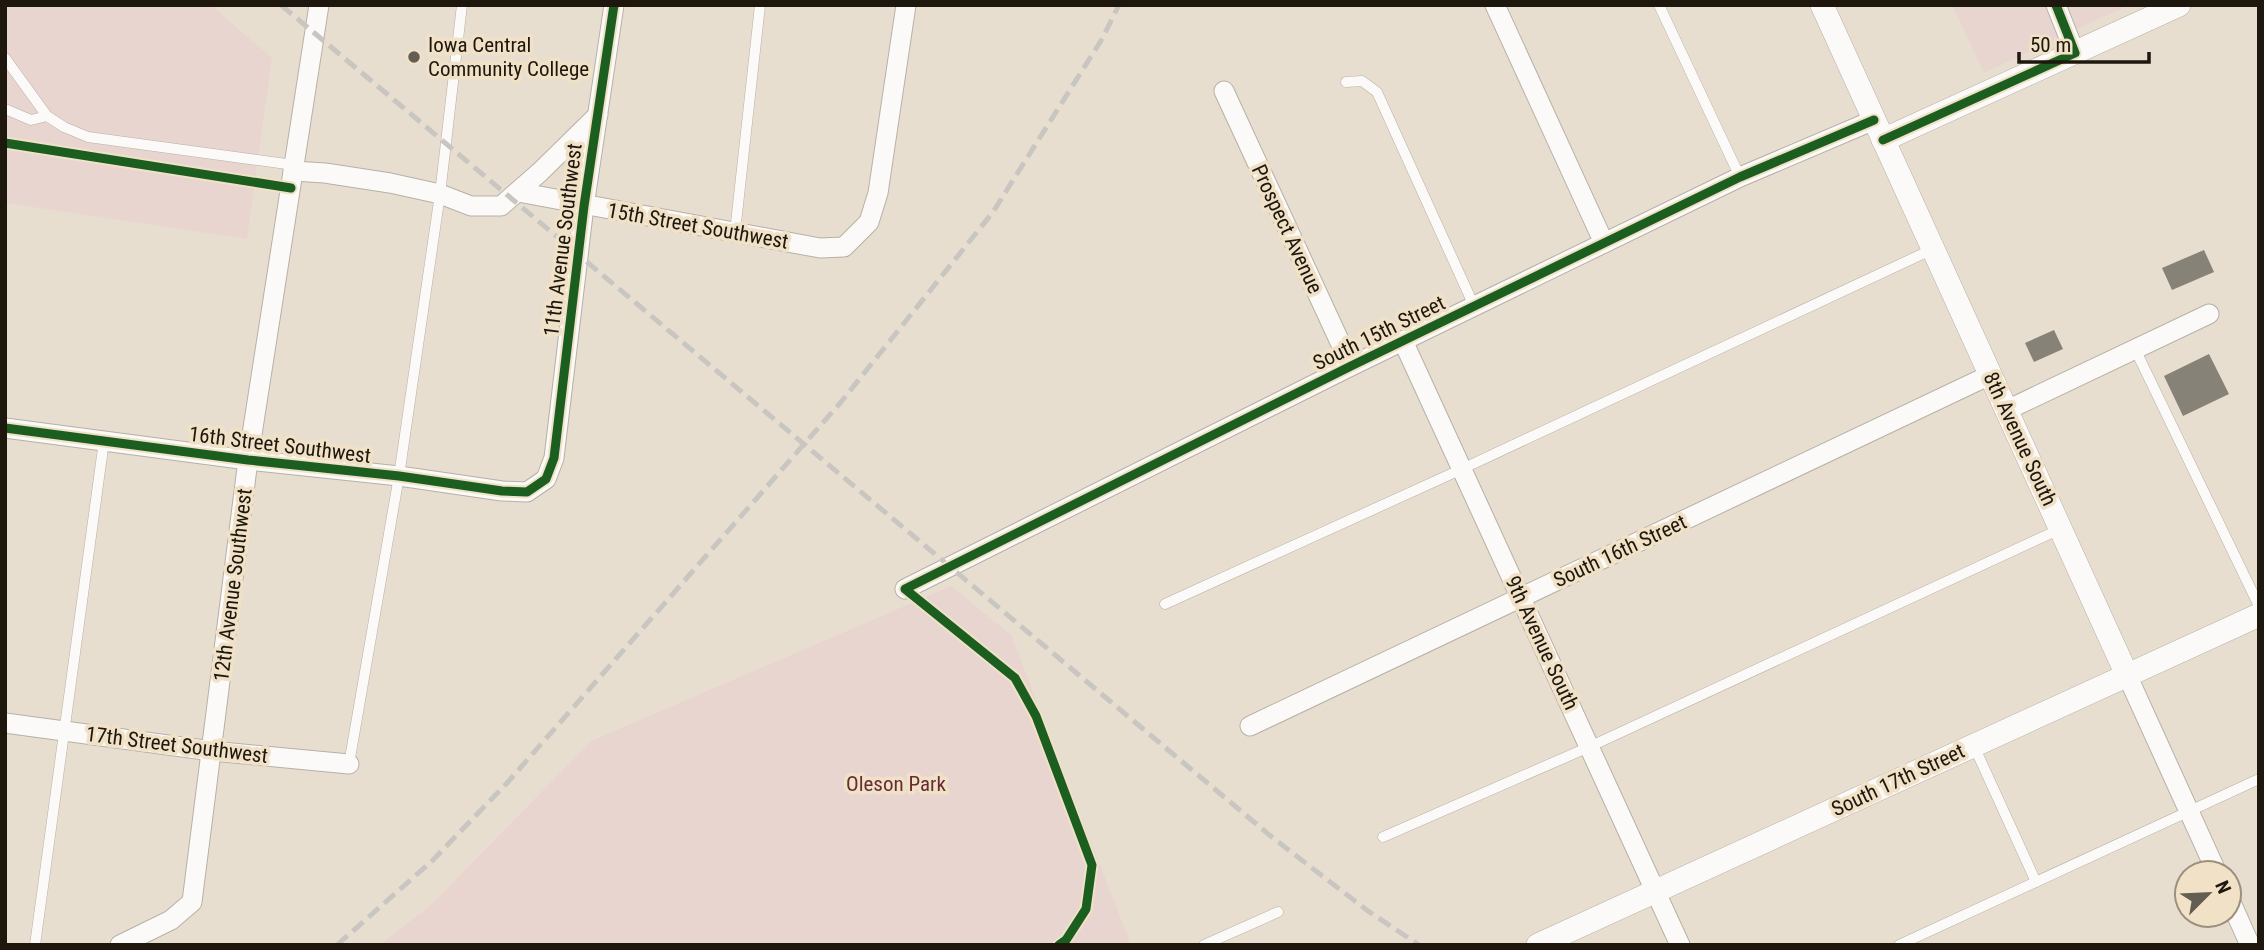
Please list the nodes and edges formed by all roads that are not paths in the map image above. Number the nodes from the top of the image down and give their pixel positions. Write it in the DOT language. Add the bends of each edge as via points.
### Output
graph roads {
  1 [pos="319,5"];
  2 [pos="462,5"];
  3 [pos="614,5"];
  4 [pos="760,5"];
  5 [pos="906,5"];
  6 [pos="1495,5"];
  7 [pos="1659,5"];
  8 [pos="1822,5"];
  9 [pos="2056,5"];
  10 [pos="2179,5"];
  11 [pos="2075,53"];
  12 [pos="5,58"];
  13 [pos="1346,82"];
  14 [pos="1224,91"];
  15 [pos="5,109"];
  16 [pos="598,115"];
  17 [pos="47,116"];
  18 [pos="1879,130"];
  19 [pos="294,168"];
  20 [pos="1740,177"];
  21 [pos="518,192"];
  22 [pos="440,194"];
  23 [pos="584,206"];
  24 [pos="734,232"];
  25 [pos="1604,243"];
  26 [pos="1933,249"];
  27 [pos="1474,306"];
  28 [pos="2209,314"];
  29 [pos="1403,341"];
  30 [pos="2135,349"];
  31 [pos="1351,366"];
  32 [pos="1990,375"];
  33 [pos="2007,410"];
  34 [pos="5,428"];
  35 [pos="104,441"];
  36 [pos="248,460"];
  37 [pos="1462,469"];
  38 [pos="399,476"];
  39 [pos="546,479"];
  40 [pos="2060,528"];
  41 [pos="905,589"];
  42 [pos="1521,598"];
  43 [pos="1165,604"];
  44 [pos="2259,606"];
  45 [pos="2259,615"];
  46 [pos="2127,675"];
  47 [pos="5,723"];
  48 [pos="1250,726"];
  49 [pos="64,731"];
  50 [pos="1973,745"];
  51 [pos="1589,747"];
  52 [pos="212,751"];
  53 [pos="349,764"];
  54 [pos="2259,779"];
  55 [pos="2189,812"];
  56 [pos="1383,837"];
  57 [pos="2211,859"];
  58 [pos="2036,882"];
  59 [pos="1655,891"];
  60 [pos="1278,912"];
  61 [pos="2243,927"];
  62 [pos="2251,943"];
  63 [pos="35,945"];
  64 [pos="120,945"];
  65 [pos="1204,945"];
  66 [pos="1538,945"];
  67 [pos="1680,945"];
  68 [pos="1899,945"];
  1 -- 19 [label="street, 12th Avenue Southwest"];
  2 -- 22 [label="lane"];
  3 -- 16 [label="street, 11th Avenue Southwest"];
  4 -- 24 [label="lane"];
  5 -- 24 [label="street, 15th Street Southwest" via="878,193 869,222 844,247 820,248"];
  6 -- 25 [label="street"];
  7 -- 20 [label="lane"];
  8 -- 18 [label="street, 8th Avenue South"];
  9 -- 11 [label="street"];
  10 -- 11 [label="street, South 15th Street"];
  11 -- 18 [label="street, South 15th Street"];
  12 -- 17 [label="lane"];
  13 -- 27 [label="lane" via="1362,81 1377,92"];
  14 -- 31 [label="street, Prospect Avenue"];
  15 -- 17 [label="lane" via="31,120"];
  16 -- 21 [label="street"];
  16 -- 23 [label="street, 11th Avenue Southwest"];
  17 -- 19 [label="lane" via="88,137"];
  18 -- 20 [label="street, South 15th Street"];
  18 -- 26 [label="street, 8th Avenue South"];
  19 -- 22 [label="street"];
  19 -- 36 [label="street, 12th Avenue Southwest"];
  20 -- 25 [label="street, South 15th Street"];
  21 -- 22 [label="street" via="501,206 471,206"];
  21 -- 23 [label="street, 15th Street Southwest"];
  22 -- 38 [label="lane"];
  23 -- 24 [label="street, 15th Street Southwest"];
  23 -- 39 [label="street, 11th Avenue Southwest" via="554,458"];
  25 -- 27 [label="street, South 15th Street"];
  26 -- 32 [label="street, 8th Avenue South"];
  26 -- 37 [label="lane"];
  27 -- 29 [label="street, South 15th Street"];
  28 -- 30 [label="street"];
  29 -- 31 [label="street, South 15th Street"];
  29 -- 37 [label="street, 9th Avenue South"];
  30 -- 33 [label="street"];
  30 -- 44 [label="lane"];
  31 -- 41 [label="street, South 15th Street"];
  32 -- 33 [label="street, 8th Avenue South"];
  32 -- 42 [label="street, South 16th Street"];
  33 -- 40 [label="street, 8th Avenue South"];
  34 -- 35 [label="street, 16th Street Southwest"];
  35 -- 36 [label="street, 16th Street Southwest"];
  35 -- 49 [label="lane"];
  36 -- 38 [label="street, 16th Street Southwest"];
  36 -- 52 [label="street, 12th Avenue Southwest"];
  37 -- 42 [label="street, 9th Avenue South"];
  37 -- 43 [label="lane"];
  38 -- 39 [label="street, 16th Street Southwest" via="527,492"];
  38 -- 53 [label="lane"];
  40 -- 46 [label="street, 8th Avenue South"];
  40 -- 51 [label="lane"];
  42 -- 48 [label="street, South 16th Street"];
  42 -- 51 [label="street, 9th Avenue South"];
  45 -- 46 [label="street, South 17th Street"];
  46 -- 50 [label="street, South 17th Street"];
  46 -- 55 [label="street, 8th Avenue South"];
  47 -- 49 [label="street, 17th Street Southwest"];
  49 -- 52 [label="street, 17th Street Southwest"];
  49 -- 63 [label="lane"];
  50 -- 58 [label="lane"];
  50 -- 59 [label="street, South 17th Street"];
  51 -- 56 [label="lane"];
  51 -- 59 [label="street, 9th Avenue South"];
  52 -- 53 [label="street, 17th Street Southwest"];
  52 -- 64 [label="street, 12th Avenue Southwest" via="192,902 171,920"];
  54 -- 55 [label="lane"];
  55 -- 57 [label="street, 8th Avenue South"];
  55 -- 58 [label="lane"];
  58 -- 68 [label="lane"];
  59 -- 66 [label="street, South 17th Street"];
  59 -- 67 [label="street, 9th Avenue South"];
  60 -- 65 [label="lane"];
  61 -- 62 [label="street"];
}
